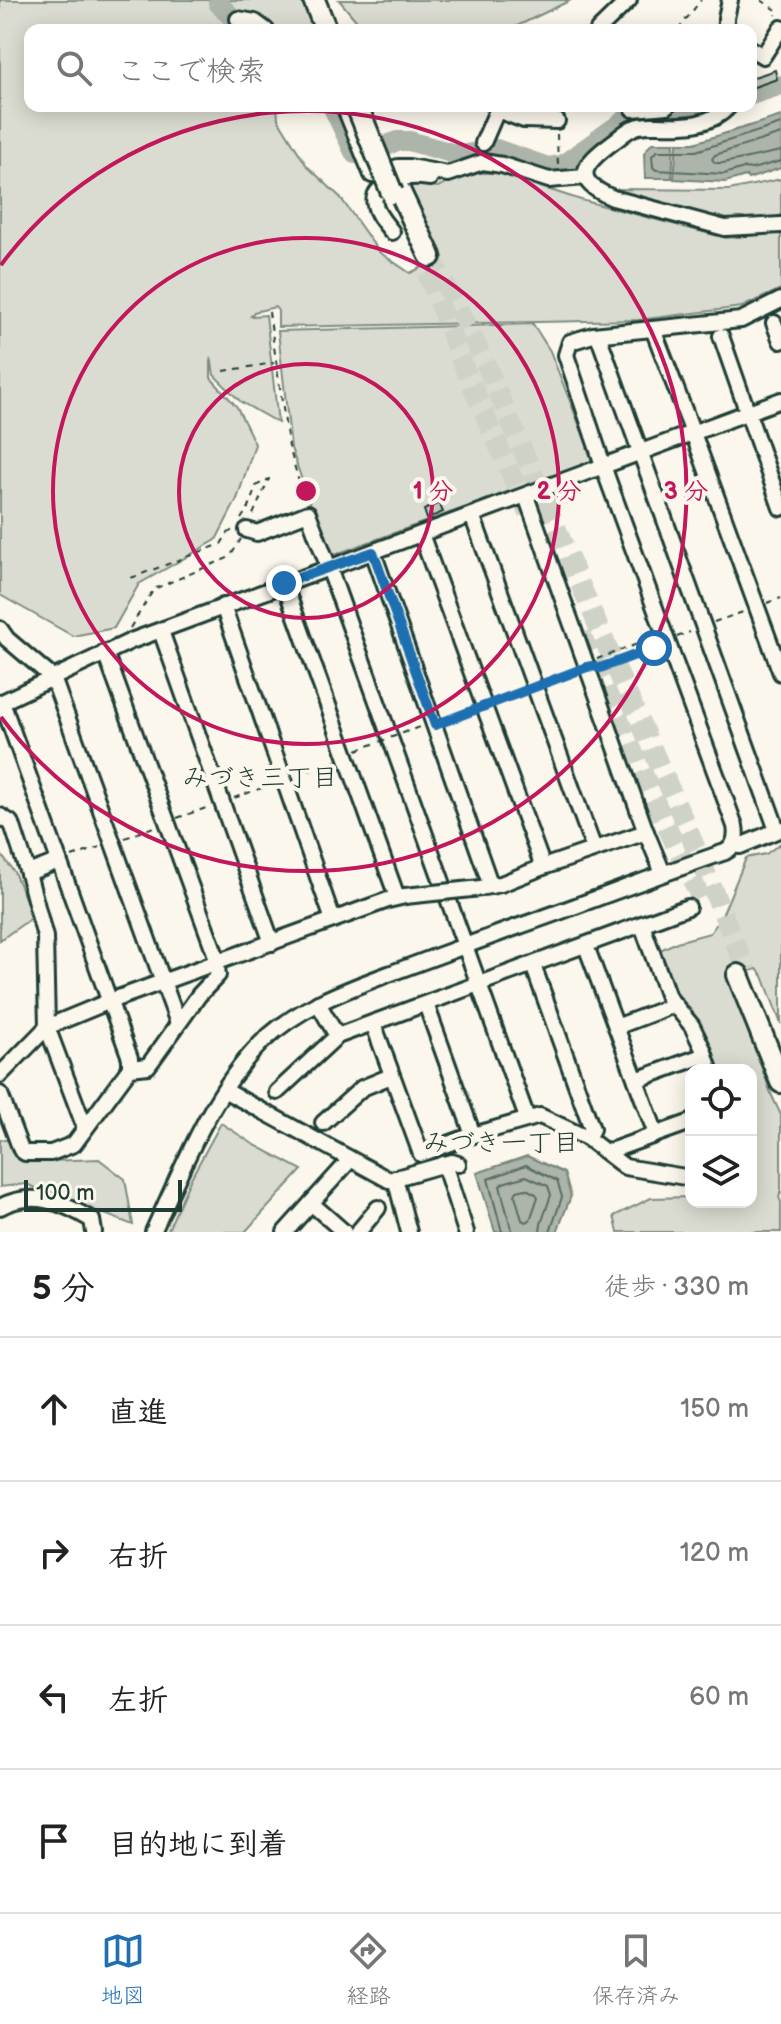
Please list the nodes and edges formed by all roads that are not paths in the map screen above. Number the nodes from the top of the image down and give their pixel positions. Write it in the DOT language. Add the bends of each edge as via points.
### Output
graph roads {
  1 [pos="314,0"];
  2 [pos="323,0"];
  3 [pos="629,0"];
  4 [pos="730,0"];
  5 [pos="238,19"];
  6 [pos="779,20"];
  7 [pos="258,24"];
  8 [pos="324,24"];
  9 [pos="332,24"];
  10 [pos="608,24"];
  11 [pos="726,24"];
  12 [pos="757,52"];
  13 [pos="347,112"];
  14 [pos="360,112"];
  15 [pos="366,112"];
  16 [pos="496,112"];
  17 [pos="505,112"];
  18 [pos="724,112"];
  19 [pos="557,121"];
  20 [pos="483,143"];
  21 [pos="448,174"];
  22 [pos="585,177"];
  23 [pos="396,192"];
  24 [pos="781,225"];
  25 [pos="392,232"];
  26 [pos="426,258"];
  27 [pos="781,300"];
  28 [pos="774,323"];
  29 [pos="653,329"];
  30 [pos="598,335"];
  31 [pos="721,336"];
  32 [pos="781,341"];
  33 [pos="781,400"];
  34 [pos="747,413"];
  35 [pos="693,433"];
  36 [pos="640,453"];
  37 [pos="603,466"];
  38 [pos="526,496"];
  39 [pos="781,508"];
  40 [pos="472,515"];
  41 [pos="247,530"];
  42 [pos="421,534"];
  43 [pos="373,552"];
  44 [pos="329,568"];
  45 [pos="284,583"];
  46 [pos="223,606"];
  47 [pos="161,631"];
  48 [pos="2,637"];
  49 [pos="105,652"];
  50 [pos="781,673"];
  51 [pos="53,678"];
  52 [pos="1,703"];
  53 [pos="0,816"];
  54 [pos="779,829"];
  55 [pos="646,832"];
  56 [pos="733,845"];
  57 [pos="594,849"];
  58 [pos="59,861"];
  59 [pos="543,867"];
  60 [pos="28,873"];
  61 [pos="663,873"];
  62 [pos="486,887"];
  63 [pos="401,896"];
  64 [pos="688,907"];
  65 [pos="333,920"];
  66 [pos="642,925"];
  67 [pos="272,943"];
  68 [pos="464,945"];
  69 [pos="586,946"];
  70 [pos="216,964"];
  71 [pos="533,965"];
  72 [pos="163,982"];
  73 [pos="479,986"];
  74 [pos="110,1001"];
  75 [pos="318,1003"];
  76 [pos="426,1004"];
  77 [pos="674,1005"];
  78 [pos="178,1023"];
  79 [pos="373,1023"];
  80 [pos="47,1027"];
  81 [pos="616,1027"];
  82 [pos="337,1036"];
  83 [pos="705,1055"];
  84 [pos="781,1055"];
  85 [pos="708,1064"];
  86 [pos="130,1068"];
  87 [pos="0,1075"];
  88 [pos="391,1076"];
  89 [pos="636,1080"];
  90 [pos="781,1082"];
  91 [pos="224,1090"];
  92 [pos="277,1092"];
  93 [pos="0,1094"];
  94 [pos="527,1118"];
  95 [pos="323,1123"];
  96 [pos="685,1124"];
  97 [pos="85,1128"];
  98 [pos="0,1132"];
  99 [pos="15,1134"];
  100 [pos="656,1134"];
  101 [pos="473,1135"];
  102 [pos="587,1138"];
  103 [pos="607,1152"];
  104 [pos="350,1160"];
  105 [pos="685,1177"];
  106 [pos="395,1178"];
  107 [pos="311,1203"];
  108 [pos="0,1207"];
  109 [pos="378,1208"];
  110 [pos="94,1232"];
  111 [pos="153,1232"];
  112 [pos="285,1232"];
  113 [pos="344,1232"];
  114 [pos="358,1232"];
  115 [pos="409,1232"];
  116 [pos="466,1232"];
  1 -- 8 [label="highway"];
  2 -- 9 [label="highway"];
  3 -- 10 [label="street"];
  4 -- 11 [label="street"];
  5 -- 7 [label="street"];
  6 -- 12 [label="street" via="763,56"];
  13 -- 21 [label="street" via="372,175 398,167"];
  14 -- 23 [label="highway, bridge"];
  15 -- 23 [label="highway"];
  16 -- 20 [label="street"];
  17 -- 19 [label="street" via="517,119"];
  18 -- 22 [label="street" via="699,123 630,129 600,151"];
  21 -- 22 [label="street" via="483,162 549,180"];
  21 -- 25 [label="street" via="440,180 400,179 376,192 376,209"];
  22 -- 24 [label="street" via="588,185 613,198 725,228"];
  23 -- 26 [label="highway"];
  27 -- 29 [label="street" via="741,320"];
  28 -- 32 [label="street"];
  29 -- 30 [label="street"];
  29 -- 35 [label="street"];
  30 -- 36 [label="street"];
  30 -- 37 [label="street" via="570,342 566,355"];
  31 -- 34 [label="street"];
  33 -- 34 [label="street"];
  34 -- 35 [label="street"];
  34 -- 39 [label="street"];
  35 -- 36 [label="street"];
  35 -- 50 [label="street"];
  36 -- 37 [label="street"];
  36 -- 54 [label="street"];
  37 -- 38 [label="street"];
  37 -- 56 [label="street" via="735,826"];
  38 -- 40 [label="street"];
  38 -- 55 [label="street"];
  40 -- 42 [label="street"];
  40 -- 57 [label="street"];
  41 -- 44 [label="street" via="257,533 308,513"];
  42 -- 43 [label="street"];
  42 -- 59 [label="street"];
  43 -- 44 [label="street"];
  43 -- 62 [label="street"];
  44 -- 45 [label="street"];
  44 -- 68 [label="street"];
  45 -- 46 [label="street"];
  45 -- 63 [label="street"];
  46 -- 47 [label="street"];
  46 -- 65 [label="street"];
  47 -- 49 [label="street"];
  47 -- 67 [label="street"];
  48 -- 51 [label="street"];
  49 -- 51 [label="street"];
  49 -- 70 [label="street"];
  51 -- 52 [label="street"];
  51 -- 72 [label="street"];
  52 -- 58 [label="street"];
  53 -- 60 [label="street" via="13,827"];
  54 -- 56 [label="street"];
  55 -- 57 [label="street"];
  55 -- 61 [label="street"];
  56 -- 61 [label="street"];
  57 -- 59 [label="street"];
  58 -- 60 [label="street"];
  58 -- 74 [label="street"];
  59 -- 62 [label="street"];
  60 -- 80 [label="street" via="45,937"];
  61 -- 68 [label="street"];
  62 -- 63 [label="street, bridge"];
  63 -- 65 [label="street"];
  64 -- 66 [label="street"];
  65 -- 67 [label="street"];
  66 -- 69 [label="street"];
  66 -- 77 [label="street"];
  67 -- 70 [label="street"];
  68 -- 73 [label="street"];
  68 -- 75 [label="street"];
  69 -- 71 [label="street"];
  69 -- 81 [label="street"];
  70 -- 72 [label="street"];
  70 -- 78 [label="street" via="218,975"];
  71 -- 73 [label="street"];
  71 -- 102 [label="street" via="592,1129"];
  72 -- 74 [label="street"];
  72 -- 78 [label="street"];
  73 -- 76 [label="street"];
  73 -- 94 [label="street"];
  74 -- 80 [label="street"];
  74 -- 86 [label="street"];
  75 -- 82 [label="street"];
  75 -- 91 [label="street" via="271,1034"];
  76 -- 79 [label="street"];
  76 -- 101 [label="street"];
  77 -- 81 [label="street"];
  77 -- 83 [label="street" via="692,1026"];
  78 -- 86 [label="street" via="148,1066"];
  79 -- 82 [label="street"];
  79 -- 88 [label="street"];
  80 -- 87 [label="street"];
  80 -- 97 [label="street"];
  81 -- 89 [label="street"];
  82 -- 92 [label="street"];
  83 -- 85 [label="street"];
  83 -- 89 [label="street"];
  84 -- 90 [label="highway" via="743,974"];
  86 -- 97 [label="street"];
  88 -- 95 [label="street" via="362,1088"];
  88 -- 101 [label="street" via="421,1154"];
  89 -- 100 [label="street"];
  91 -- 104 [label="street"];
  91 -- 111 [label="street"];
  93 -- 99 [label="street"];
  94 -- 101 [label="street"];
  94 -- 102 [label="street" via="540,1116"];
  96 -- 100 [label="street"];
  97 -- 99 [label="street" via="74,1144 51,1153 25,1153"];
  98 -- 99 [label="street"];
  100 -- 103 [label="street"];
  102 -- 103 [label="street"];
  103 -- 105 [label="street" via="625,1167"];
  104 -- 106 [label="street" via="389,1180"];
  104 -- 107 [label="street"];
  106 -- 115 [label="street"];
  106 -- 116 [label="street" via="451,1164"];
  107 -- 112 [label="street"];
  107 -- 113 [label="street"];
  108 -- 110 [label="street" via="16,1199 54,1201 92,1220"];
  109 -- 114 [label="street"];
}
